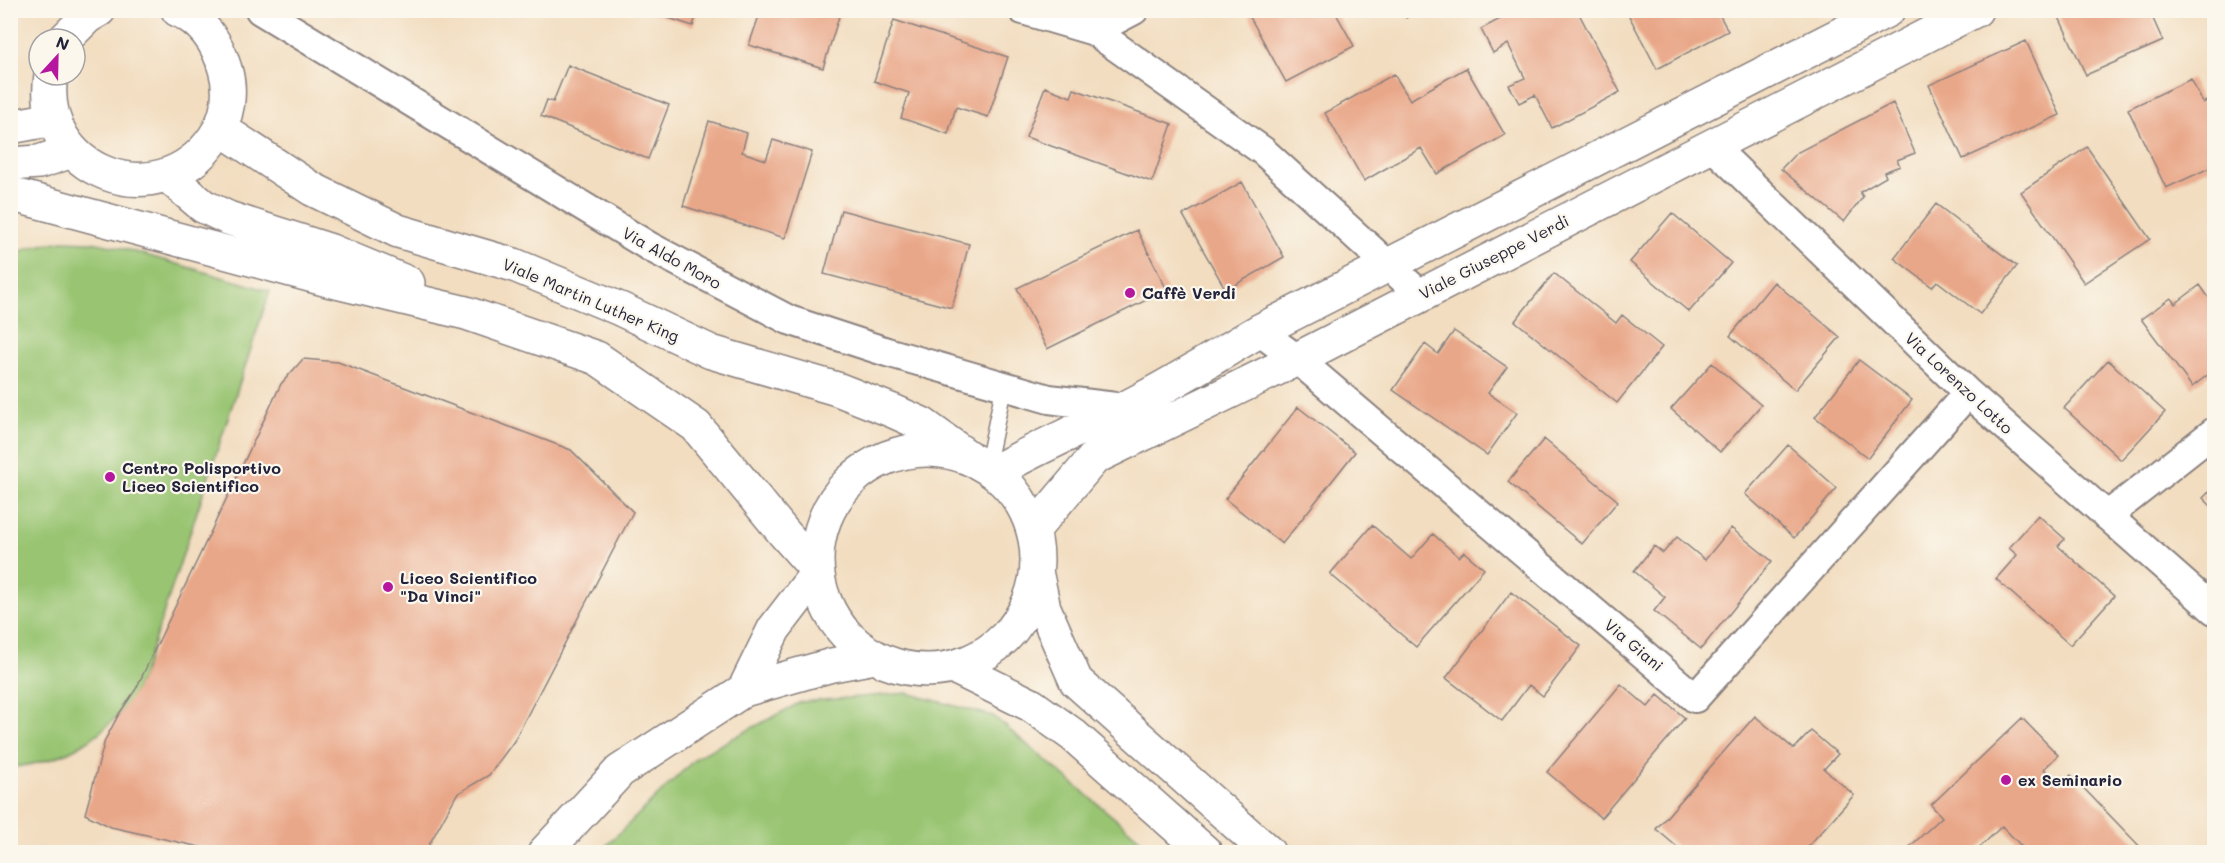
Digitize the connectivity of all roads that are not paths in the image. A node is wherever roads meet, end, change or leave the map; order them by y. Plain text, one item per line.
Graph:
1 (99, 10) edge
2 (260, 10) edge
3 (1023, 10) edge
4 (1134, 10) edge
5 (1888, 10) edge
6 (1976, 10) edge
7 (182, 12) edge
8 (77, 27) edge
9 (1094, 31) junction
10 (50, 87) edge
11 (53, 119) junction
12 (10, 127) edge
13 (220, 129) junction
14 (1712, 146) junction
15 (72, 151) junction
16 (10, 164) edge
17 (168, 176) junction
18 (10, 194) edge
19 (1387, 265) junction
20 (1421, 295) junction
21 (466, 313) junction
22 (1259, 331) junction
23 (1297, 359) junction
24 (1004, 386) junction
25 (1968, 393) junction
26 (1124, 408) junction
27 (2214, 432) edge
28 (983, 465) junction
29 (2107, 516) junction
30 (1034, 529) junction
31 (817, 571) junction
32 (1037, 576) junction
33 (2214, 610) edge
34 (875, 657) junction
35 (954, 667) junction
36 (744, 690) junction
37 (545, 852) edge
38 (1205, 852) edge
39 (1268, 852) edge

1 - 8 street
2 - 24 street, Via Aldo Moro
3 - 9 street
4 - 9 street
5 - 19 street
6 - 14 street, Viale Giuseppe Verdi
7 - 13 street
9 - 19 street
10 - 11 street
11 - 12 street
11 - 15 street
13 - 17 street
13 - 28 street, Viale Martin Luther King
14 - 20 street, Viale Giuseppe Verdi
14 - 25 street, Via Lorenzo Lotto
15 - 16 street
15 - 17 street
17 - 21 street
18 - 21 street
19 - 20 street
19 - 22 street
20 - 23 street, Viale Giuseppe Verdi
21 - 31 street
22 - 23 street, Via Giani
22 - 26 street
23 - 25 street, Via Giani
23 - 30 street, Viale Giuseppe Verdi
24 - 26 street, Via Aldo Moro
24 - 28 lane
25 - 29 street, Via Lorenzo Lotto
26 - 28 street
27 - 29 street
28 - 30 street
28 - 31 street
29 - 33 street, Via Lorenzo Lotto
30 - 32 street
31 - 34 street
31 - 36 street
32 - 35 street
32 - 39 street
34 - 35 street
34 - 36 street
35 - 38 street
36 - 37 street

